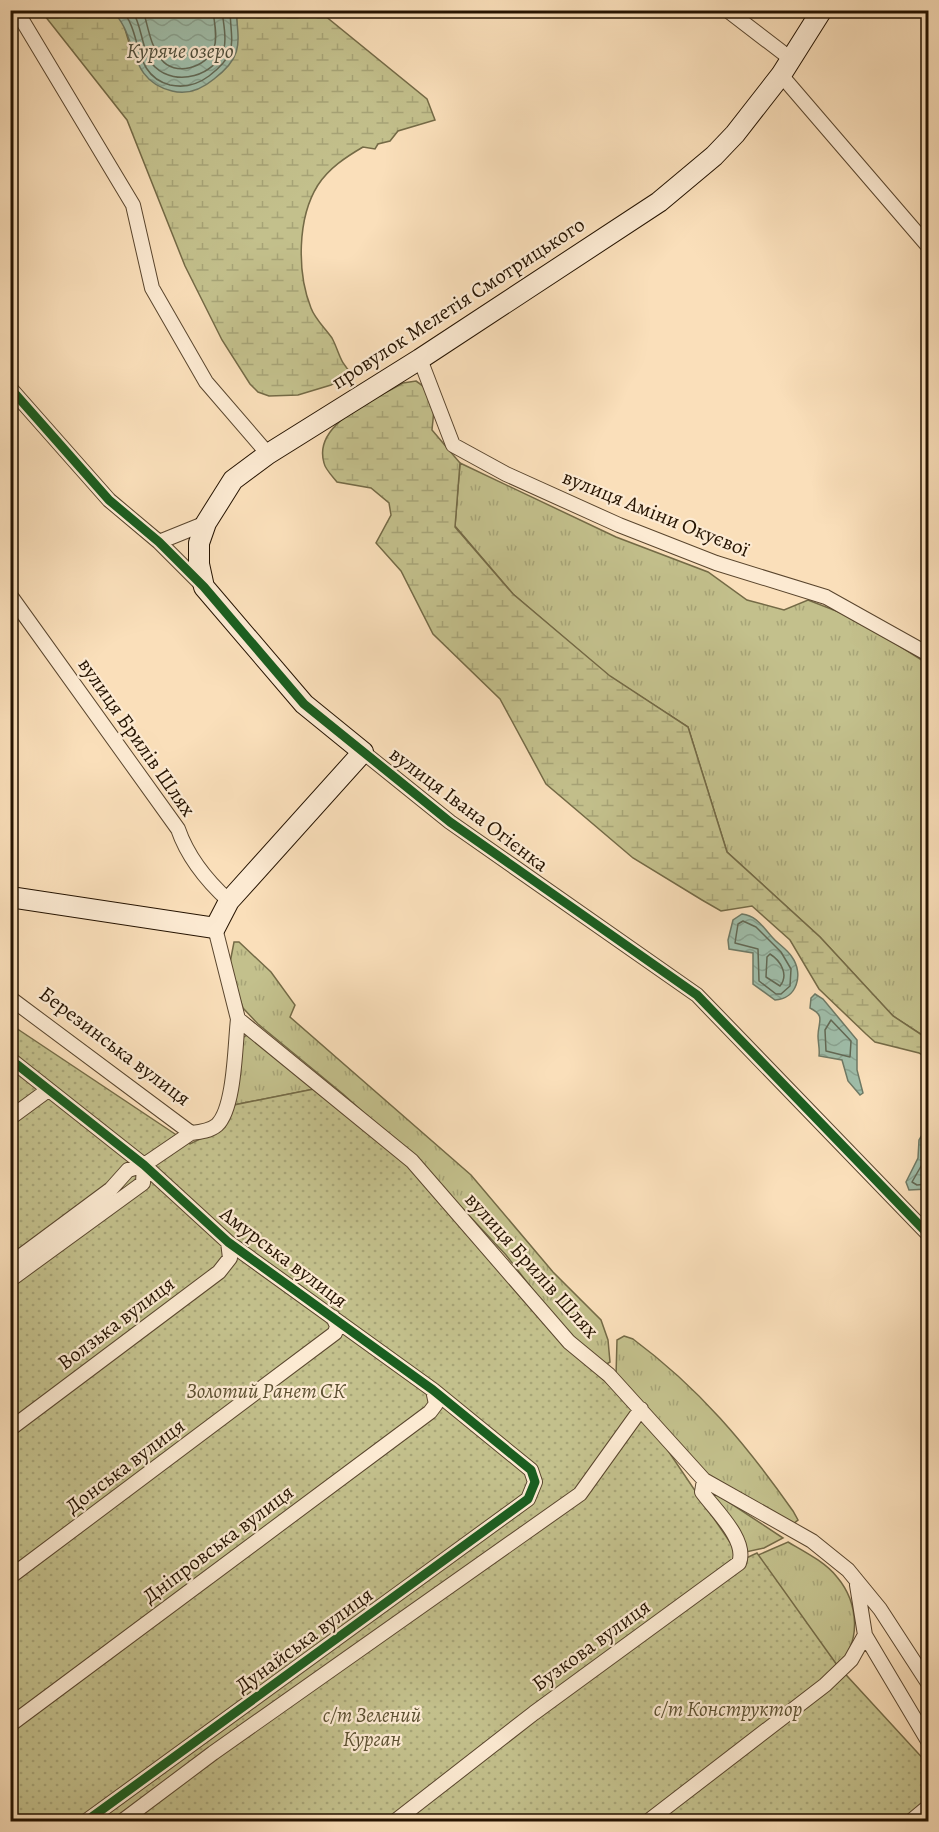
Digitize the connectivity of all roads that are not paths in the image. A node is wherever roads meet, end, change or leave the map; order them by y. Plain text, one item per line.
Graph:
1 (16, 10) edge
2 (727, 10) edge
3 (822, 10) edge
4 (786, 67) junction
5 (928, 246) edge
6 (420, 359) junction
7 (10, 388) edge
8 (268, 454) junction
9 (206, 523) junction
10 (159, 542) junction
11 (204, 587) junction
12 (10, 595) edge
13 (928, 654) edge
14 (363, 752) junction
15 (10, 897) edge
16 (229, 901) junction
17 (215, 928) junction
18 (10, 998) edge
19 (238, 1019) junction
20 (10, 1059) edge
21 (48, 1090) junction
22 (10, 1118) edge
23 (191, 1133) junction
24 (144, 1165) junction
25 (928, 1234) edge
26 (228, 1242) junction
27 (10, 1264) edge
28 (10, 1280) edge
29 (333, 1317) junction
30 (433, 1390) junction
31 (641, 1409) junction
32 (10, 1429) edge
33 (704, 1480) junction
34 (535, 1482) joint
35 (10, 1577) edge
36 (857, 1583) junction
37 (865, 1635) junction
38 (928, 1683) edge
39 (10, 1725) edge
40 (928, 1741) edge
41 (928, 1807) edge
42 (85, 1821) edge
43 (121, 1821) edge
44 (394, 1821) edge
45 (647, 1821) edge
46 (910, 1821) edge

1 - 8 street
2 - 4 street
3 - 4 street, провулок Мелетія Смотрицького
4 - 5 street
4 - 6 street, провулок Мелетія Смотрицького
6 - 8 street, провулок Мелетія Смотрицького
6 - 13 street, вулиця Аміни Окуєвої
7 - 10 street, вулиця Івана Огієнка
8 - 9 street, провулок Мелетія Смотрицького
9 - 10 street
9 - 11 street, провулок Мелетія Смотрицького
10 - 11 street, вулиця Івана Огієнка
11 - 14 street, вулиця Івана Огієнка
12 - 16 street, вулиця Брилів Шлях
14 - 16 street
14 - 25 street, вулиця Івана Огієнка
15 - 17 street
16 - 17 street
17 - 19 street
18 - 23 street, Березинська вулиця
19 - 23 street, Березинська вулиця
19 - 31 street, вулиця Брилів Шлях
20 - 21 street, Амурська вулиця
21 - 22 street
21 - 24 street, Амурська вулиця
23 - 24 street, Березинська вулиця
24 - 26 street, Амурська вулиця
24 - 27 street, Березинська вулиця
24 - 28 street
26 - 29 street, Амурська вулиця
26 - 32 street, Волзька вулиця
29 - 30 street, Амурська вулиця
29 - 35 street, Донська вулиця
30 - 34 street, Амурська вулиця
30 - 39 street, Дніпровська вулиця
31 - 33 street, вулиця Брилів Шлях
31 - 43 street, Дунайська вулиця
33 - 36 street, вулиця Брилів Шлях
33 - 44 street, Бузкова вулиця
34 - 42 street, Дунайська вулиця
36 - 37 street
36 - 38 street, вулиця Брилів Шлях
37 - 40 street
37 - 45 street
41 - 46 street

